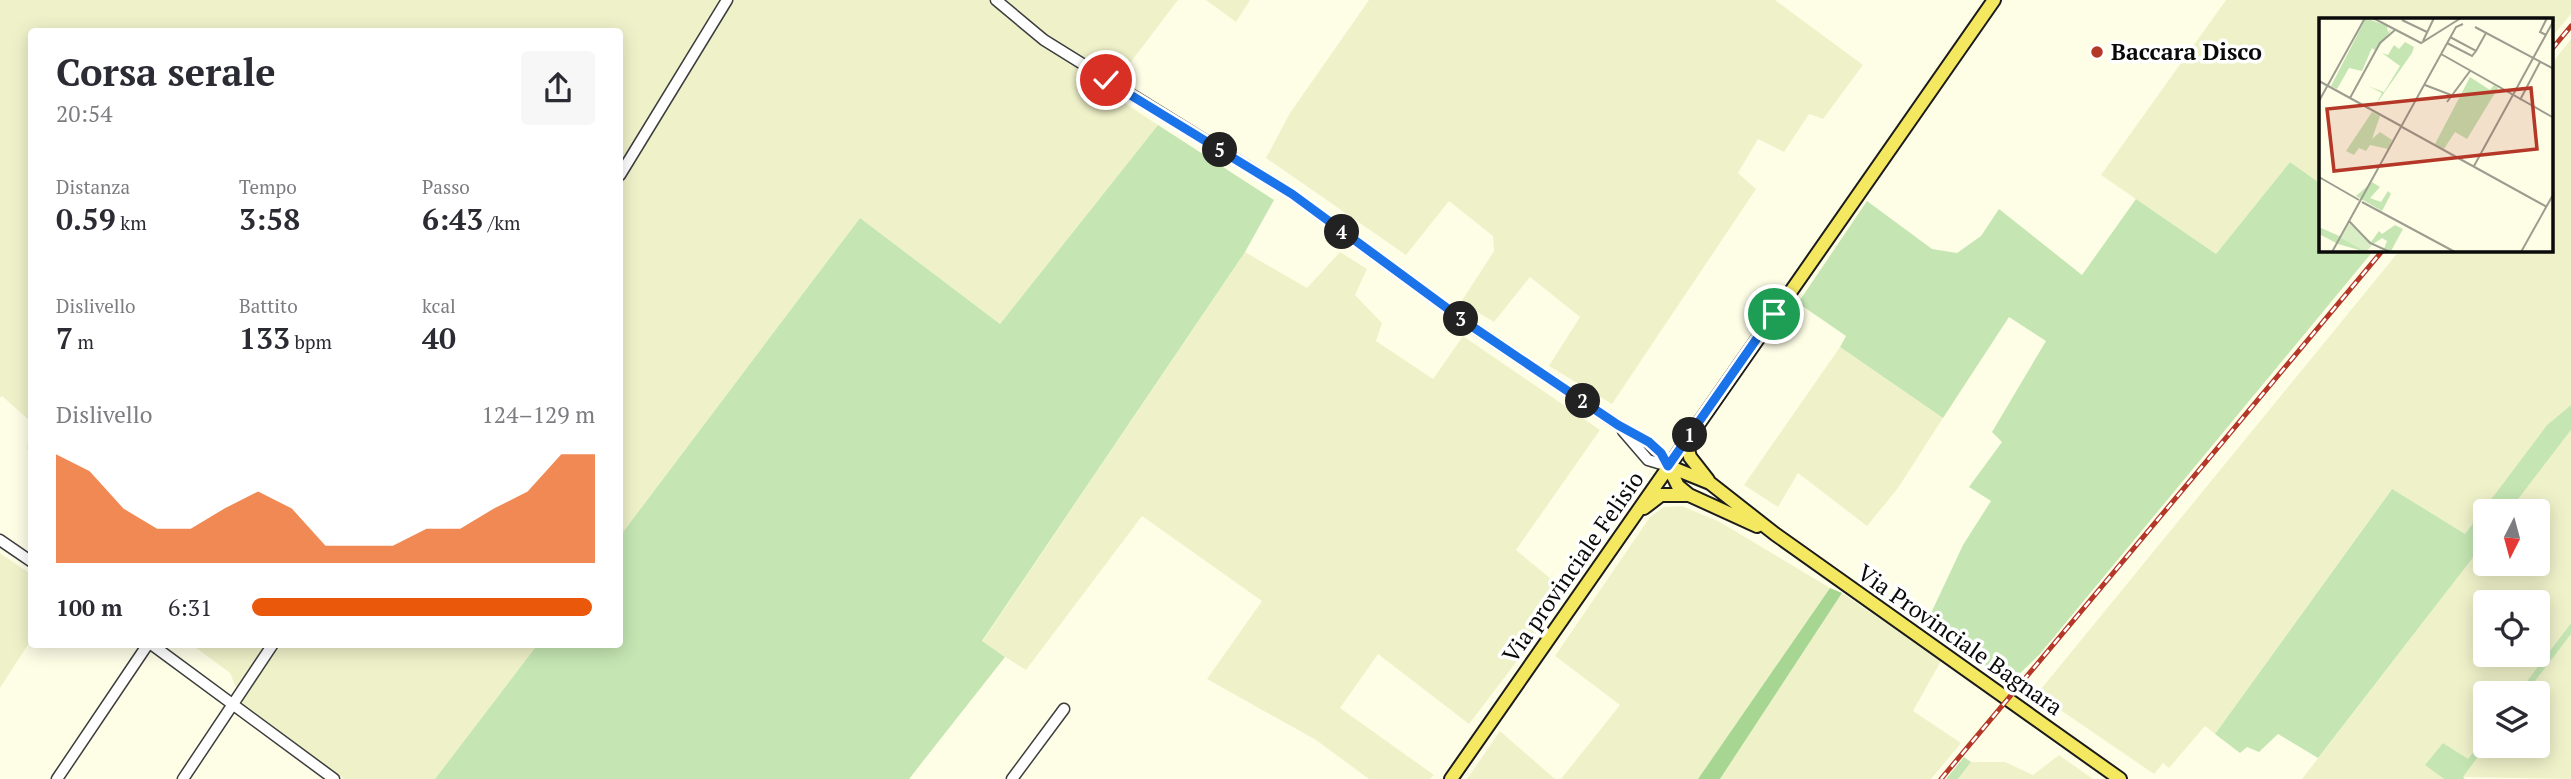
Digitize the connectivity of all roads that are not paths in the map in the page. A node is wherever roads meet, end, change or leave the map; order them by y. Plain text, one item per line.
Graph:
1 (727, 0) edge
2 (996, 0) edge
3 (1994, 0) edge
4 (623, 170) edge
5 (1686, 442) junction
6 (1668, 466) junction
7 (1710, 484) junction
8 (1689, 495) junction
9 (1623, 532) junction
10 (1775, 534) junction
11 (0, 540) edge
12 (28, 559) edge
13 (146, 648) edge
14 (155, 648) edge
15 (270, 648) edge
16 (233, 704) junction
17 (1064, 709) dead end
18 (57, 779) edge
19 (183, 779) edge
20 (334, 779) edge
21 (1013, 779) edge
22 (1451, 779) edge
23 (2120, 779) edge

1 - 4 street
2 - 6 street
3 - 5 main road, Via provinciale Felisio
5 - 6 main road, Via provinciale Felisio
5 - 7 main road, Via Provinciale Bagnara
6 - 7 main road, Via Provinciale Bagnara
6 - 8 main road, Via Provinciale Bagnara
6 - 9 main road, Via provinciale Felisio
7 - 10 main road, Via Provinciale Bagnara
8 - 9 main road
8 - 10 main road, Via Provinciale Bagnara
9 - 22 main road, Via provinciale Felisio
10 - 23 main road, Via Provinciale Bagnara
11 - 12 street
13 - 18 street
14 - 16 street
15 - 16 street
16 - 19 street
16 - 20 street
17 - 21 street

